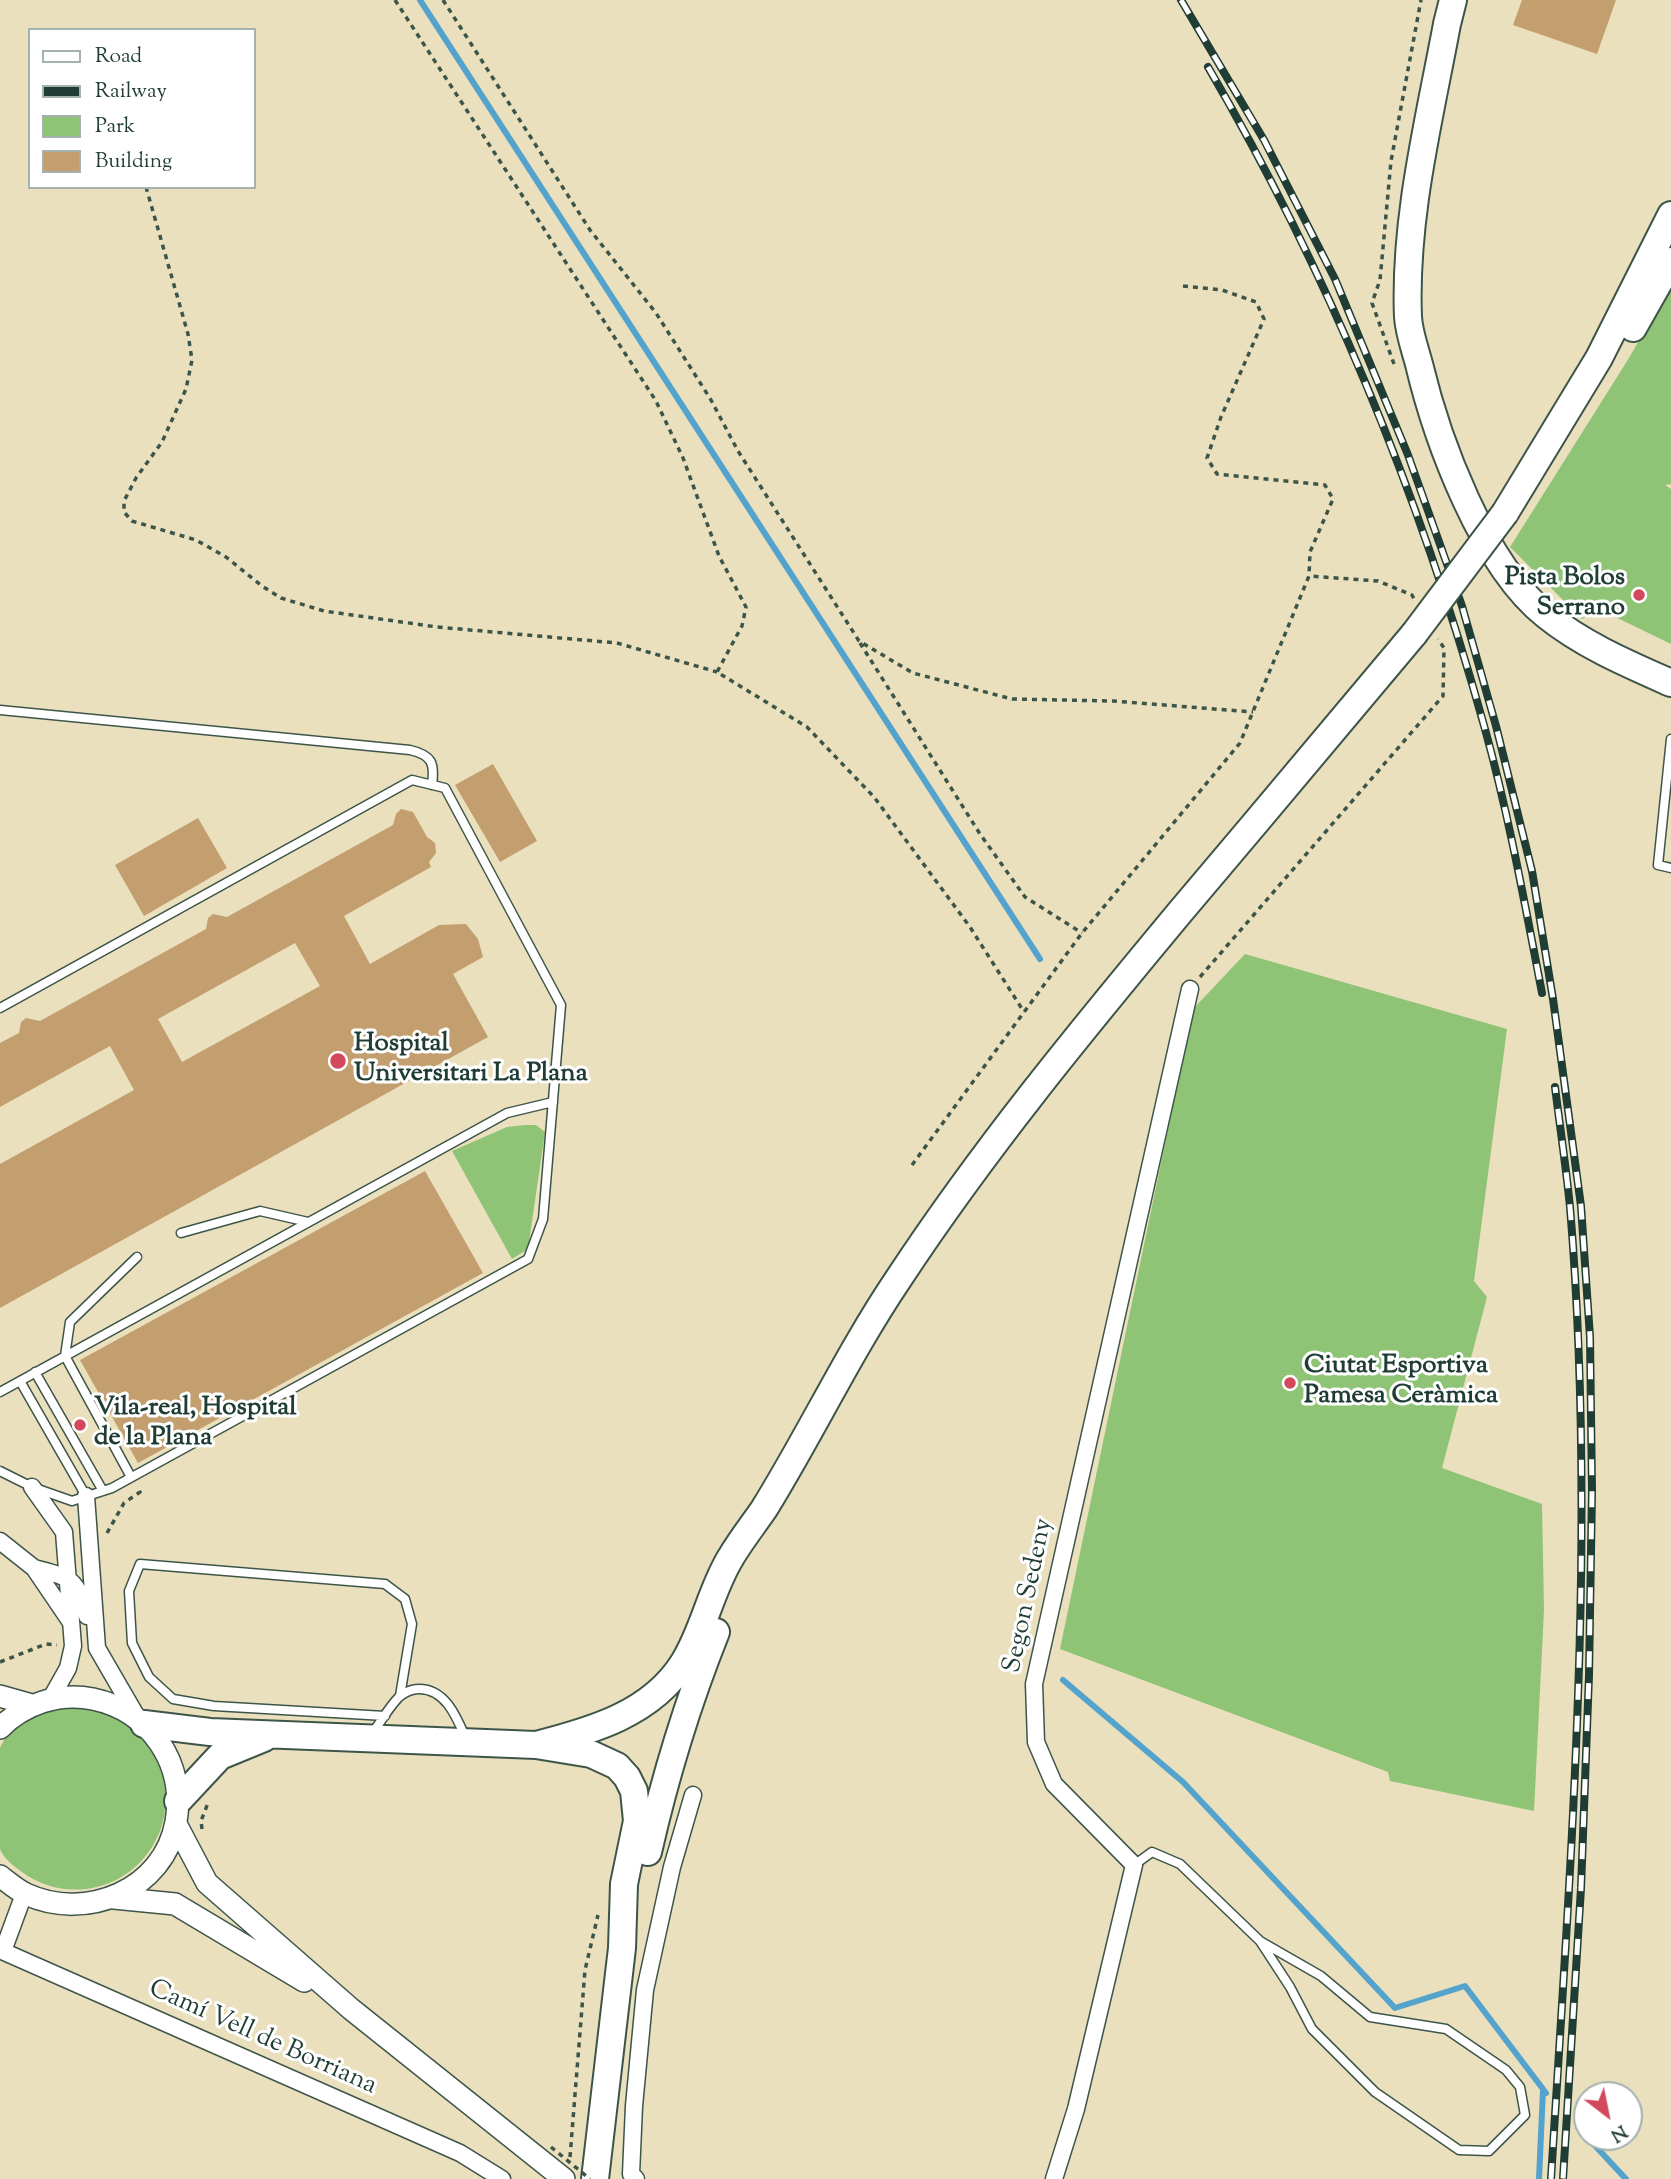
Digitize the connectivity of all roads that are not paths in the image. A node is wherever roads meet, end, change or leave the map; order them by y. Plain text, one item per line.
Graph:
1 (1453, 0) edge
2 (1671, 215) edge
3 (1671, 261) edge
4 (1505, 513) junction
5 (1671, 683) edge
6 (0, 710) edge
7 (1671, 739) edge
8 (432, 785) junction
9 (1671, 868) edge
10 (1190, 989) dead end
11 (0, 1008) edge
12 (553, 1101) junction
13 (308, 1222) junction
14 (181, 1233) dead end
15 (137, 1257) dead end
16 (65, 1356) junction
17 (35, 1372) junction
18 (20, 1381) junction
19 (0, 1392) edge
20 (0, 1471) edge
21 (131, 1477) junction
22 (32, 1487) junction
23 (103, 1491) junction
24 (86, 1496) junction
25 (764, 1509) junction
26 (0, 1541) edge
27 (34, 1568) junction
28 (68, 1577) junction
29 (71, 1623) junction
30 (97, 1648) junction
31 (0, 1696) edge
32 (400, 1696) junction
33 (41, 1702) junction
34 (385, 1716) junction
35 (140, 1721) junction
36 (0, 1728) edge
37 (275, 1733) junction
38 (368, 1738) junction
39 (467, 1742) junction
40 (536, 1745) junction
41 (693, 1795) dead end
42 (177, 1813) junction
43 (1134, 1864) junction
44 (0, 1876) edge
45 (24, 1894) junction
46 (114, 1898) junction
47 (1260, 1941) junction
48 (622, 1948) junction
49 (1, 1950) edge
50 (351, 2009) junction
51 (567, 2172) edge
52 (502, 2179) edge
53 (592, 2179) edge
54 (636, 2179) edge
55 (1054, 2179) edge

1 - 5 highway
2 - 4 highway
3 - 4 highway
4 - 25 highway, bridge
6 - 8 lane
7 - 9 lane
8 - 11 lane
8 - 12 lane
10 - 43 street, Segon Sedeny
12 - 13 lane
12 - 21 lane
13 - 14 lane
13 - 16 lane
15 - 16 lane
16 - 17 lane
16 - 21 lane
17 - 18 lane
17 - 23 lane
18 - 19 lane
18 - 24 lane
20 - 22 lane
21 - 23 lane
22 - 24 lane
22 - 28 street
23 - 24 lane
24 - 30 street
25 - 40 highway
25 - 48 highway
26 - 27 street
27 - 28 street
27 - 29 street
28 - 29 street
28 - 30 street
29 - 33 street
30 - 35 street
31 - 33 main road
32 - 34 lane
32 - 34 lane
32 - 39 lane
33 - 35 main road
33 - 36 main road
34 - 38 lane
35 - 37 highway
35 - 42 main road
37 - 38 highway
37 - 42 highway
38 - 39 highway
39 - 40 highway
40 - 48 highway
41 - 54 street
42 - 46 main road
42 - 50 main road
43 - 47 lane
43 - 55 street
44 - 45 main road
45 - 46 main road
45 - 49 street
46 - 50 main road
47 - 47 lane
48 - 53 highway
49 - 52 street, Camí Vell de Borriana
50 - 51 main road

